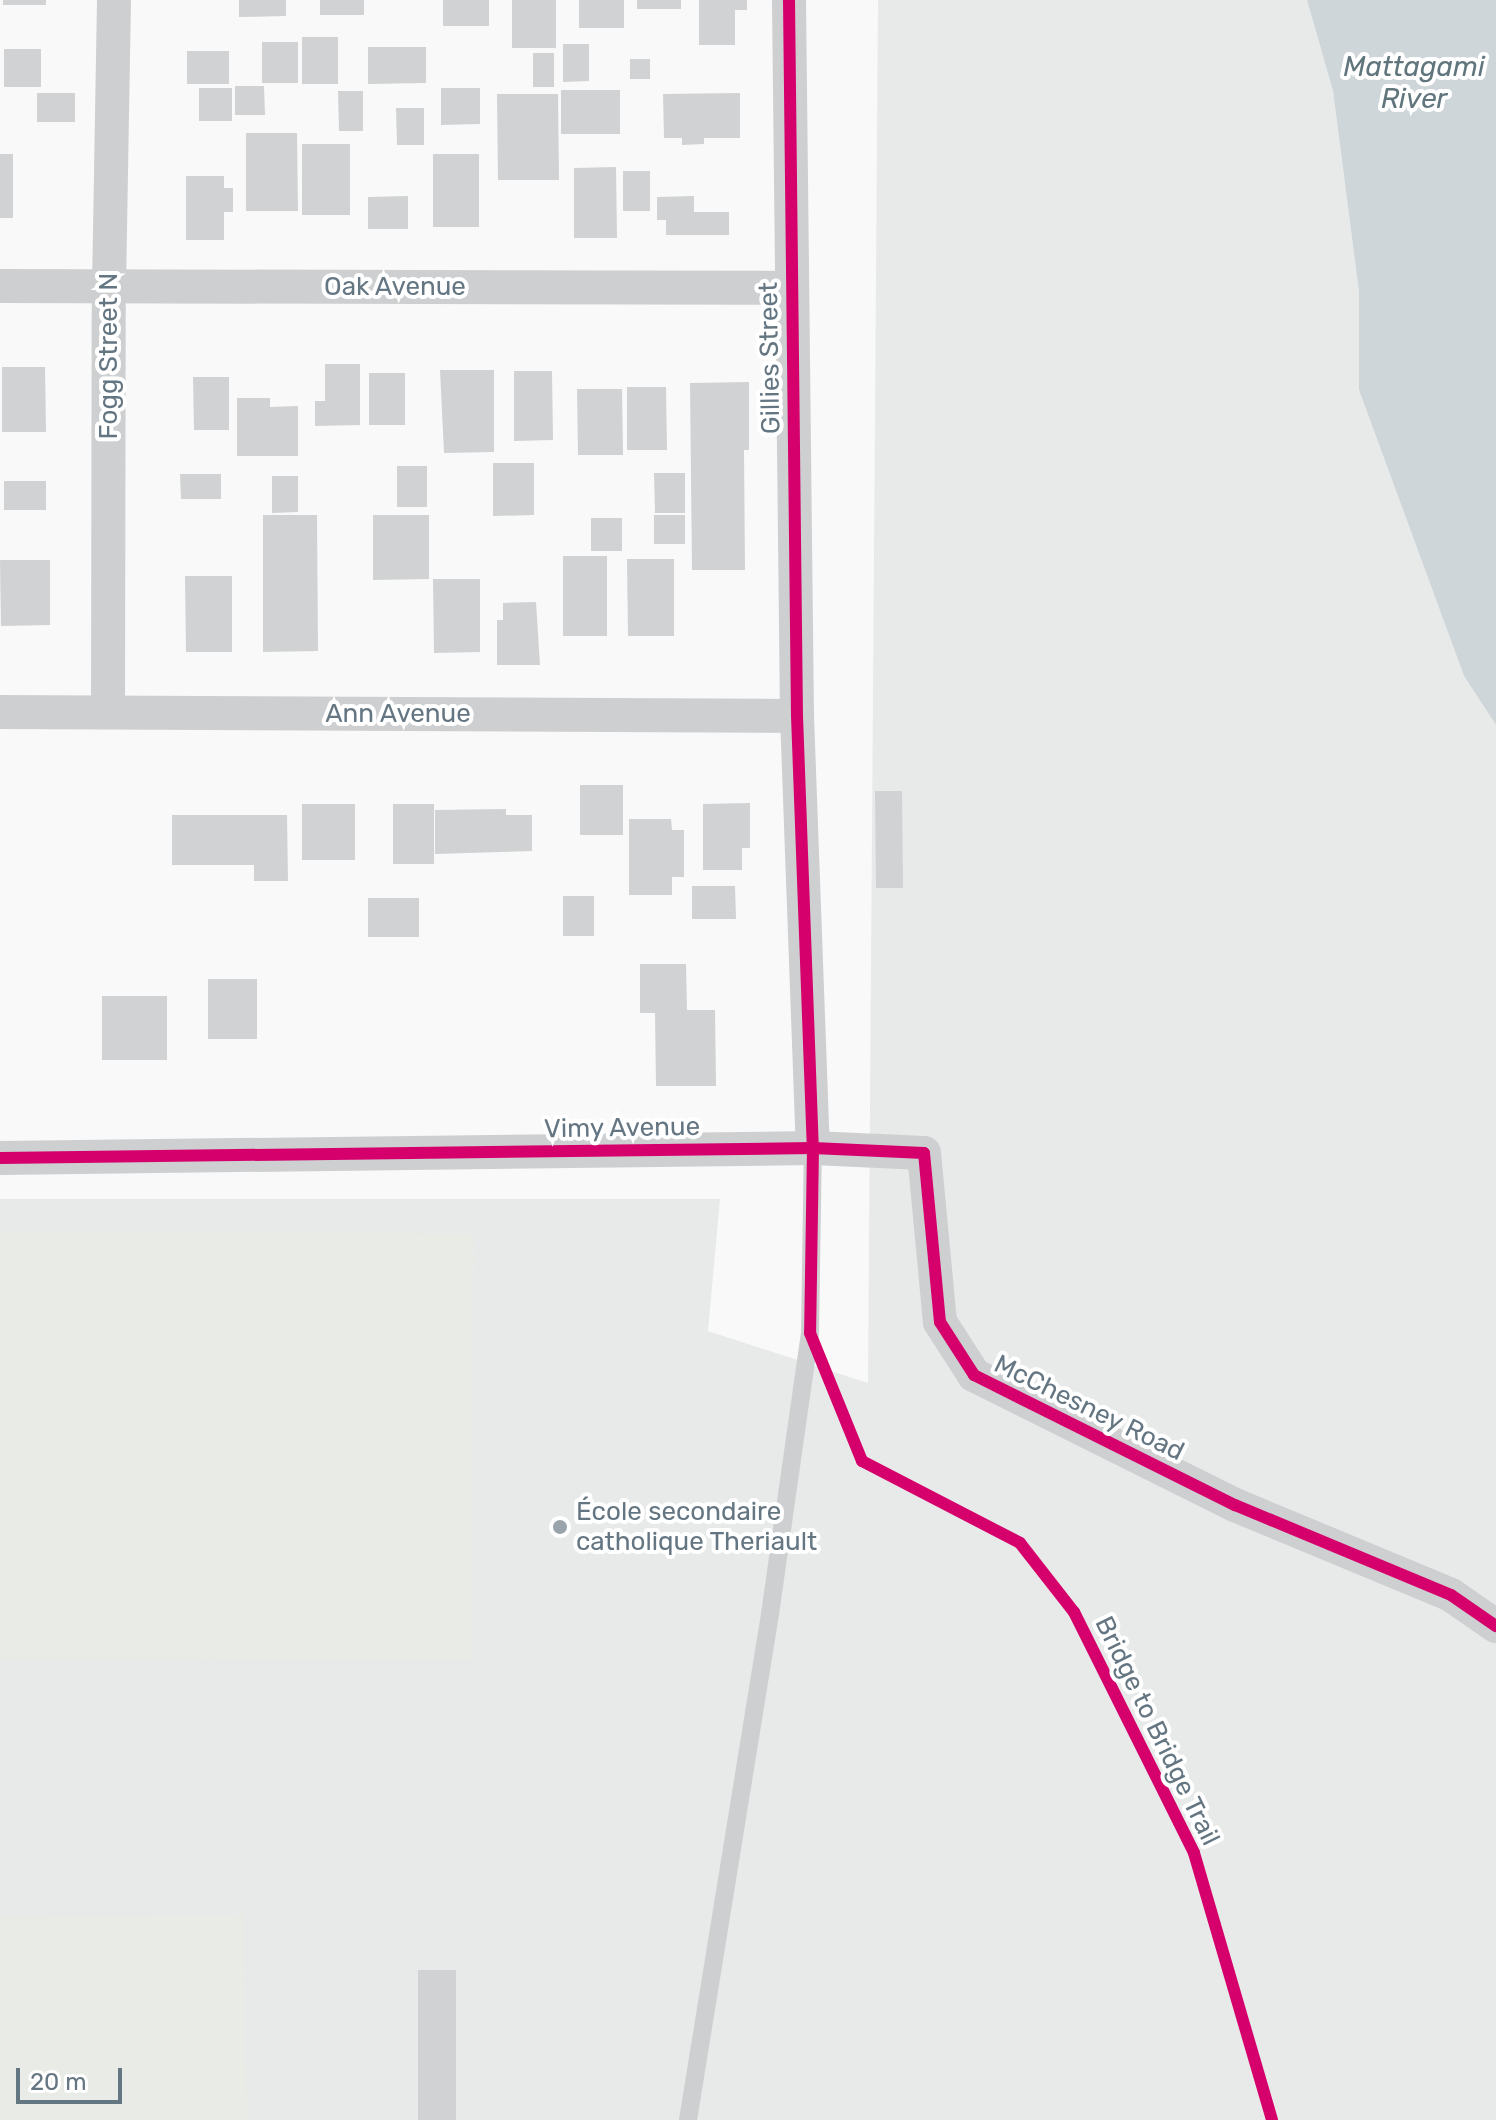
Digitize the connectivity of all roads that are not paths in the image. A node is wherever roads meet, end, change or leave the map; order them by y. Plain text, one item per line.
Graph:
1 (114, 0) edge
2 (789, 0) edge
3 (0, 286) edge
4 (109, 287) junction
5 (791, 288) junction
6 (0, 712) edge
7 (108, 712) junction
8 (797, 716) junction
9 (813, 1148) junction
10 (0, 1158) edge
11 (1496, 1626) edge
12 (688, 2120) edge

1 - 4 street, Fogg Street N
2 - 5 street, Gillies Street
3 - 4 street, Oak Avenue
4 - 5 street, Oak Avenue
4 - 7 street, Fogg Street N
5 - 8 street, Gillies Street
6 - 7 street, Ann Avenue
7 - 8 street, Ann Avenue
8 - 9 street
9 - 10 street, Vimy Avenue
9 - 11 street, McChesney Road
9 - 12 lane

